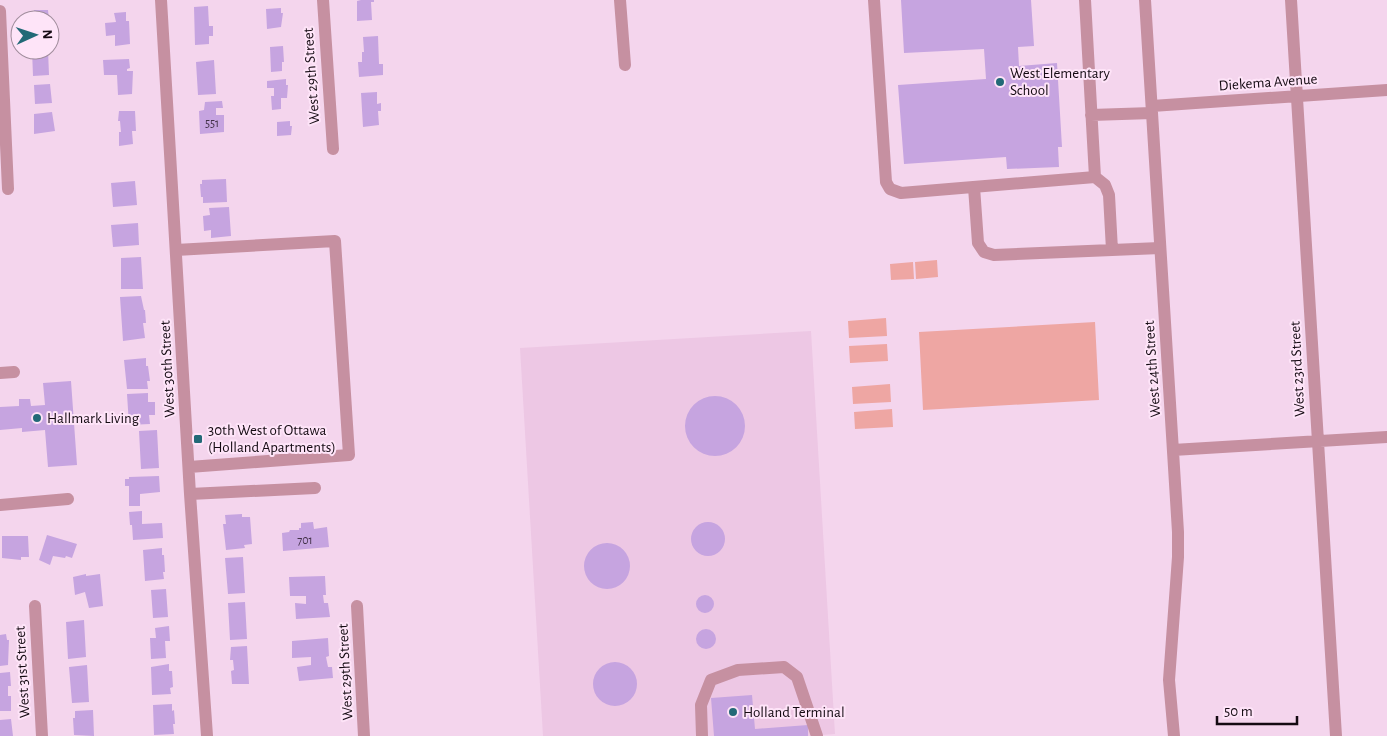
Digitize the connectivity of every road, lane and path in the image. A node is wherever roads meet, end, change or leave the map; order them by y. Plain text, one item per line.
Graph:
1 (161, 0) edge
2 (323, 0) edge
3 (620, 0) edge
4 (874, 0) edge
5 (1085, 0) edge
6 (1145, 0) edge
7 (1291, 0) edge
8 (0, 11) edge
9 (625, 65) dead end
10 (1387, 90) edge
11 (1298, 97) junction
12 (1152, 109) junction
13 (1091, 116) junction
14 (333, 149) dead end
15 (1095, 177) junction
16 (974, 187) junction
17 (8, 189) dead end
18 (1160, 248) junction
19 (176, 250) junction
20 (1112, 250) junction
21 (14, 372) dead end
22 (0, 373) edge
23 (1387, 437) edge
24 (1318, 442) junction
25 (1173, 450) junction
26 (189, 467) junction
27 (315, 488) dead end
28 (190, 494) junction
29 (68, 499) dead end
30 (0, 504) edge
31 (35, 606) dead end
32 (357, 606) dead end
33 (42, 736) edge
34 (207, 736) edge
35 (364, 736) edge
36 (702, 736) edge
37 (817, 736) edge
38 (1174, 736) edge
39 (1336, 736) edge

1 - 19 street, West 30th Street
2 - 14 street, West 29th Street
3 - 9 street
4 - 16 street
5 - 13 street
6 - 12 street, West 24th Street
7 - 11 street, West 23rd Street
8 - 17 street
10 - 11 street, Diekema Avenue
11 - 12 street, Diekema Avenue
11 - 24 street, West 23rd Street
12 - 13 street, Diekema Avenue
12 - 18 street, West 24th Street
13 - 15 street
15 - 16 street
15 - 20 street
16 - 20 street
18 - 20 street
18 - 25 street, West 24th Street
19 - 26 street, West 30th Street
19 - 26 street
21 - 22 street
23 - 24 street
24 - 25 street
24 - 39 street, West 23rd Street
25 - 38 street, West 24th Street
26 - 28 street, West 30th Street
27 - 28 street
28 - 34 street, West 30th Street
29 - 30 street
31 - 33 street, West 31st Street
32 - 35 street, West 29th Street
36 - 37 street

